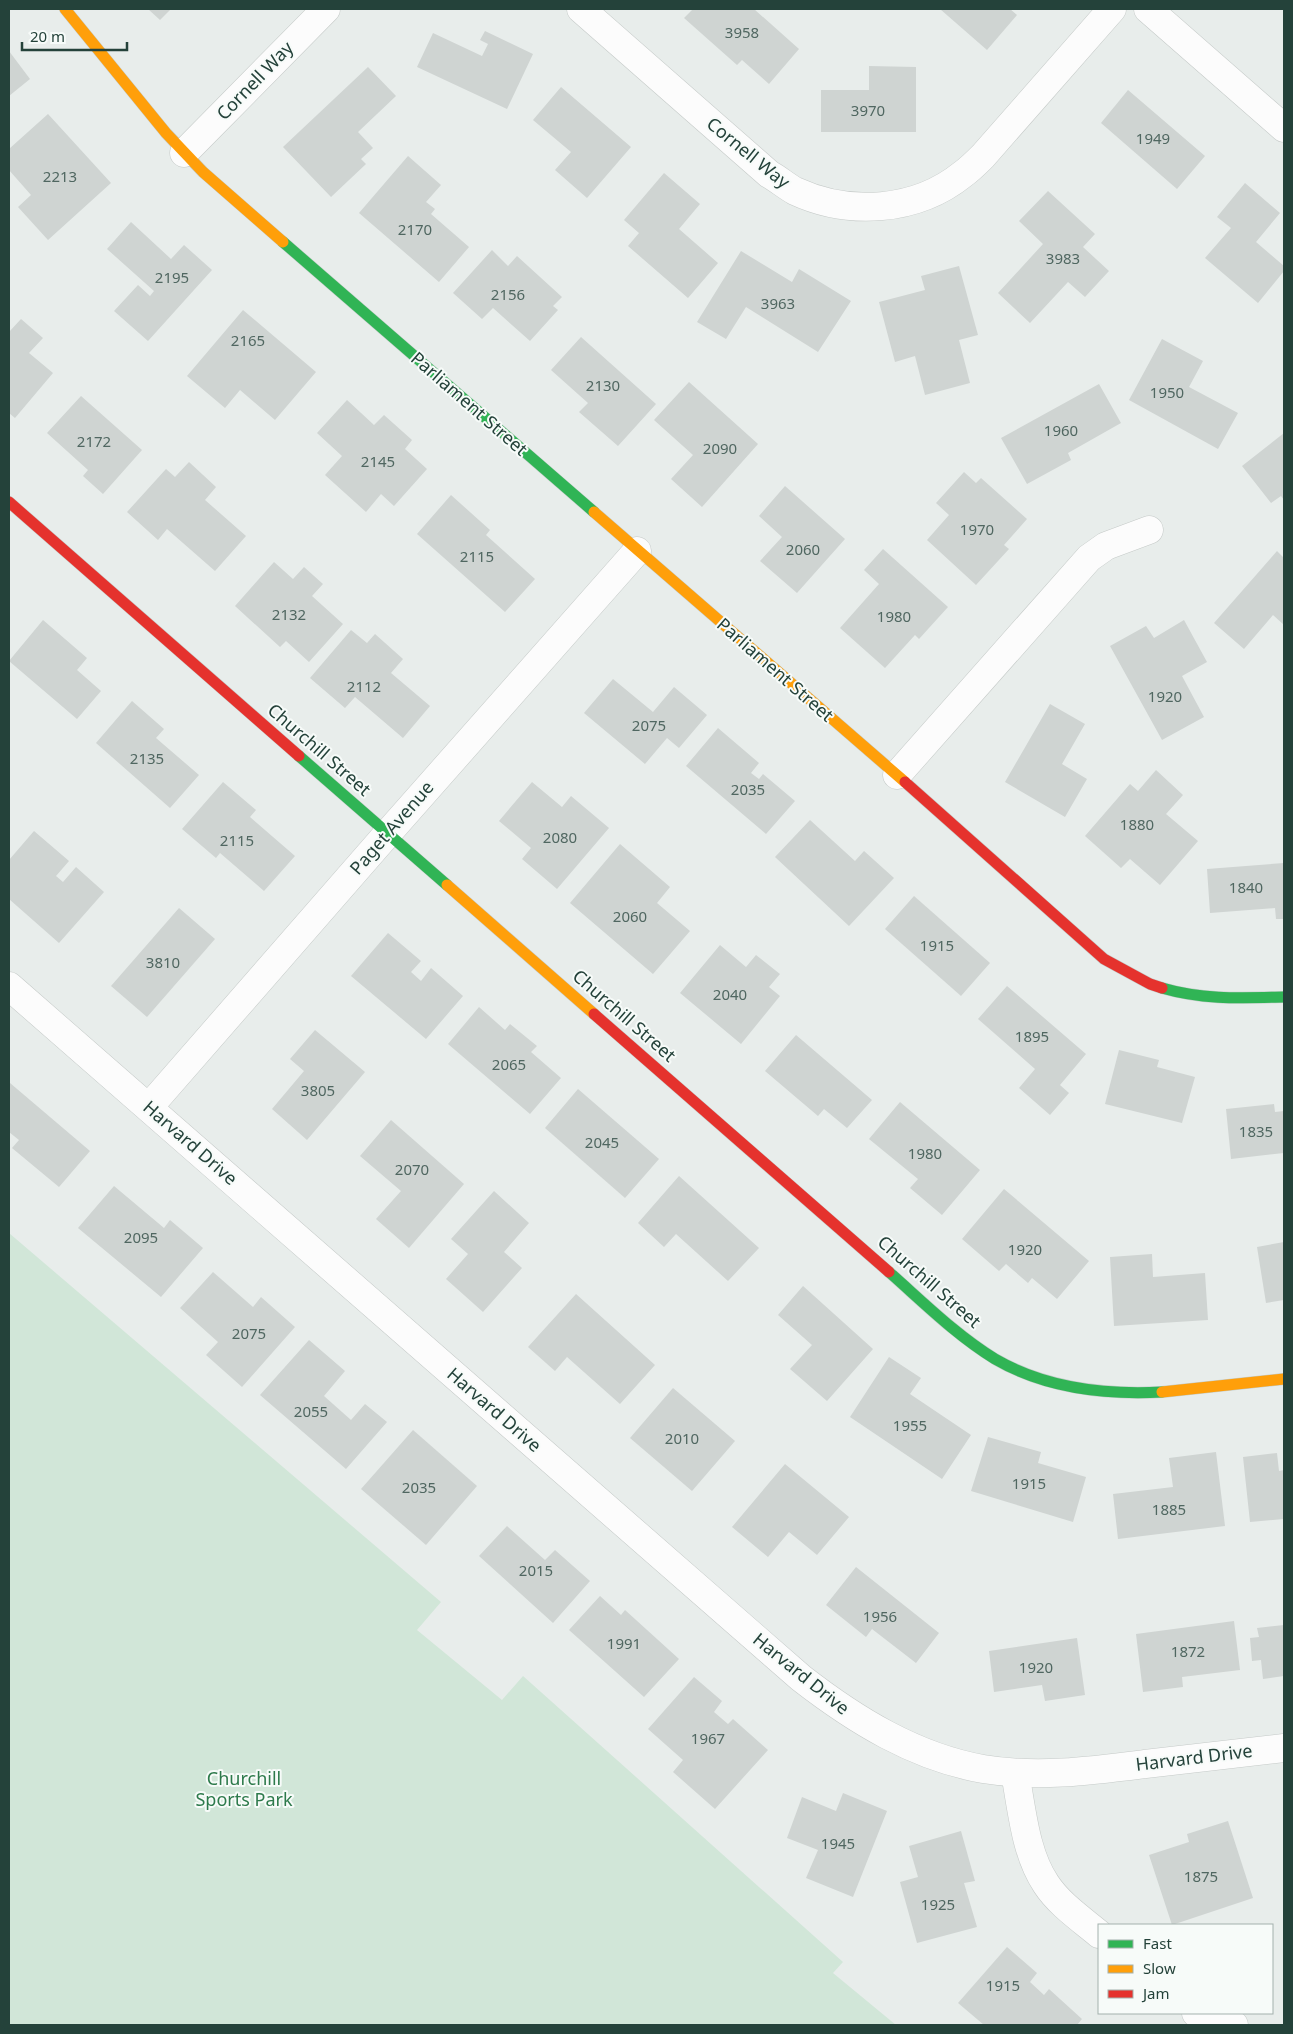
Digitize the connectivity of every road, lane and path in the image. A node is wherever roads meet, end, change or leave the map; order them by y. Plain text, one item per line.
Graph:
1 (65, 9) edge
2 (326, 9) edge
3 (581, 9) edge
4 (1112, 9) edge
5 (1148, 9) edge
6 (1284, 128) edge
7 (184, 153) junction
8 (9, 502) edge
9 (1149, 530) dead end
10 (637, 551) junction
11 (897, 775) junction
12 (388, 833) junction
13 (9, 986) edge
14 (1284, 997) edge
15 (149, 1107) junction
16 (1284, 1379) edge
17 (1284, 1748) edge
18 (1015, 1773) junction
19 (1098, 1933) edge
20 (1198, 2014) edge
21 (1234, 2025) edge

1 - 7 street, Parliament Street
2 - 7 street, Cornell Way
3 - 4 street, Cornell Way
5 - 6 street
7 - 10 street, Parliament Street
8 - 12 street, Churchill Street
9 - 11 street
10 - 11 street, Parliament Street
10 - 12 street, Paget Avenue
11 - 14 street, Parliament Street
12 - 15 street, Paget Avenue
12 - 16 street, Churchill Street
13 - 15 street, Harvard Drive
15 - 18 street, Harvard Drive
17 - 18 street, Harvard Drive
18 - 19 street
20 - 21 street

